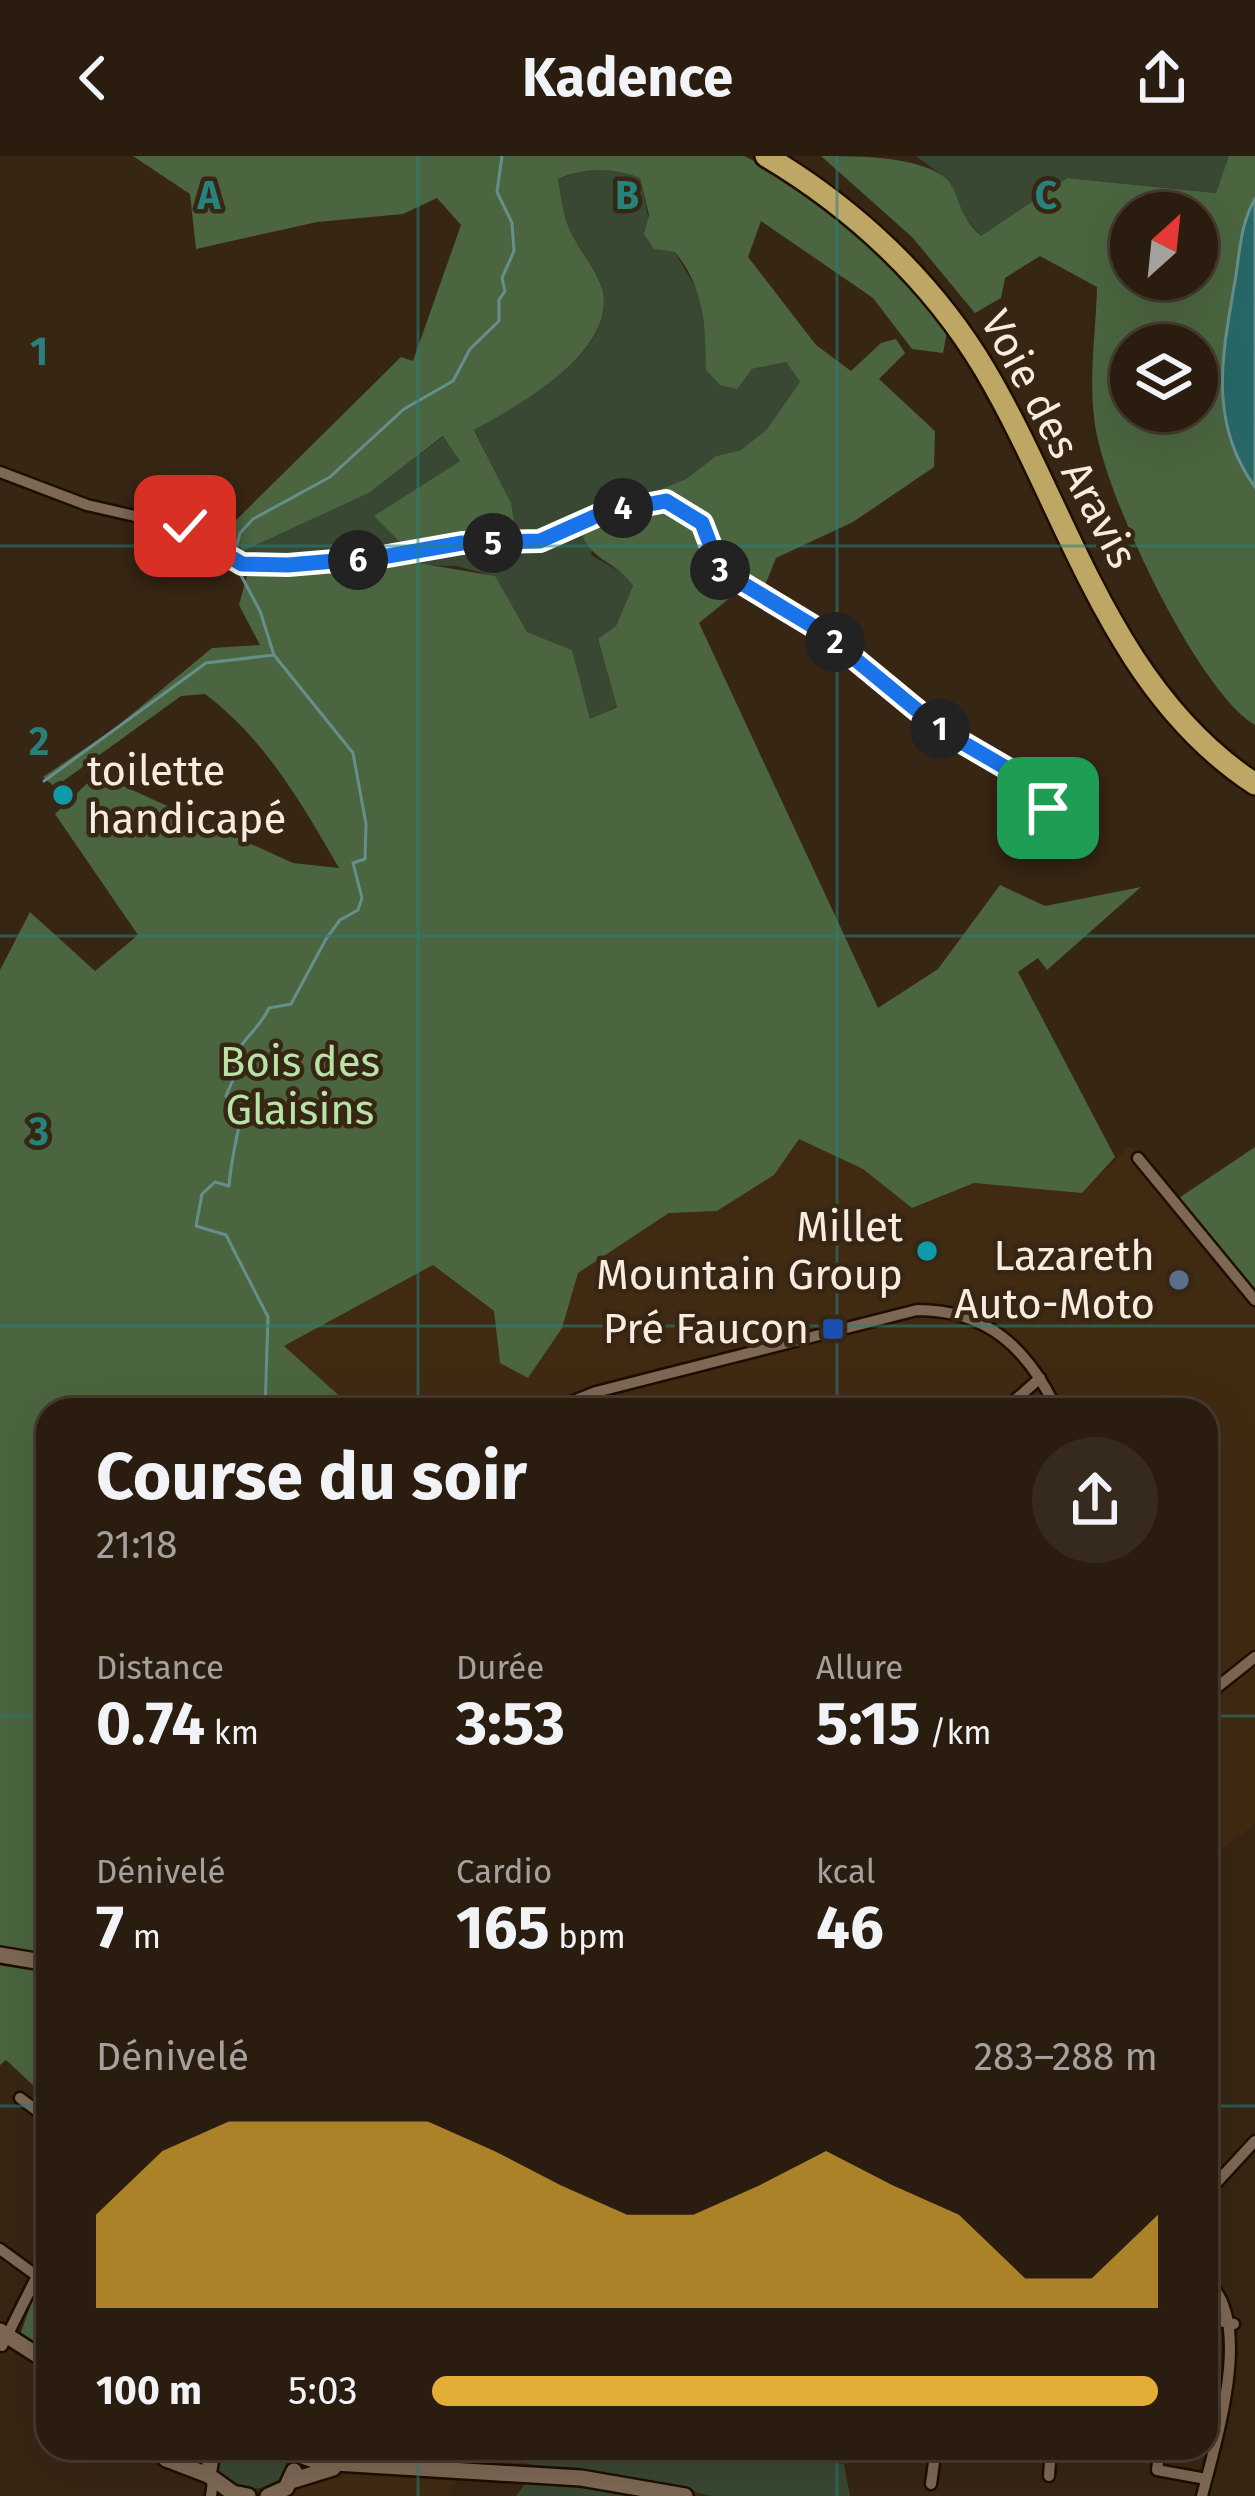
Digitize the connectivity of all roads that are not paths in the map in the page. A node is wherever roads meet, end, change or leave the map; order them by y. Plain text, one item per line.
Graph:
1 (766, 156) edge
2 (791, 156) edge
3 (0, 472) edge
4 (1255, 769) edge
5 (1255, 784) edge
6 (1048, 808) dead end
7 (1138, 1158) dead end
8 (1255, 1300) edge
9 (1040, 1378) junction
10 (581, 1398) edge
11 (1018, 1398) edge
12 (1051, 1398) edge
13 (1255, 1658) edge
14 (1218, 1687) edge
15 (0, 1954) edge
16 (36, 1961) edge
17 (20, 2098) dead end
18 (36, 2110) edge
19 (1255, 2141) edge
20 (1218, 2181) edge
21 (0, 2249) edge
22 (36, 2275) edge
23 (36, 2278) edge
24 (1218, 2293) edge
25 (1218, 2321) edge
26 (1234, 2324) junction
27 (2, 2340) edge
28 (36, 2359) edge
29 (1218, 2429) edge
30 (168, 2460) edge
31 (315, 2460) edge
32 (934, 2460) edge
33 (1050, 2460) edge
34 (1158, 2460) edge
35 (1211, 2460) edge
36 (365, 2462) junction
37 (1049, 2476) dead end
38 (1206, 2479) junction
39 (211, 2484) edge
40 (931, 2484) dead end
41 (286, 2488) edge
42 (237, 2495) edge
43 (268, 2496) edge
44 (685, 2496) edge
45 (1202, 2496) edge

1 - 5 highway, Voie des Aravis
2 - 4 highway, Voie des Aravis
3 - 6 street
7 - 8 street
9 - 10 street
9 - 11 street
9 - 12 street
13 - 14 street
15 - 16 main road
17 - 18 street
19 - 20 street
21 - 22 street
23 - 27 street
24 - 26 street
25 - 26 street
26 - 29 street
27 - 28 main road
30 - 39 main road
31 - 36 main road
32 - 40 street
33 - 37 street
34 - 38 street
35 - 38 street
36 - 41 main road
36 - 44 main road
38 - 45 street
39 - 42 main road
41 - 43 main road

